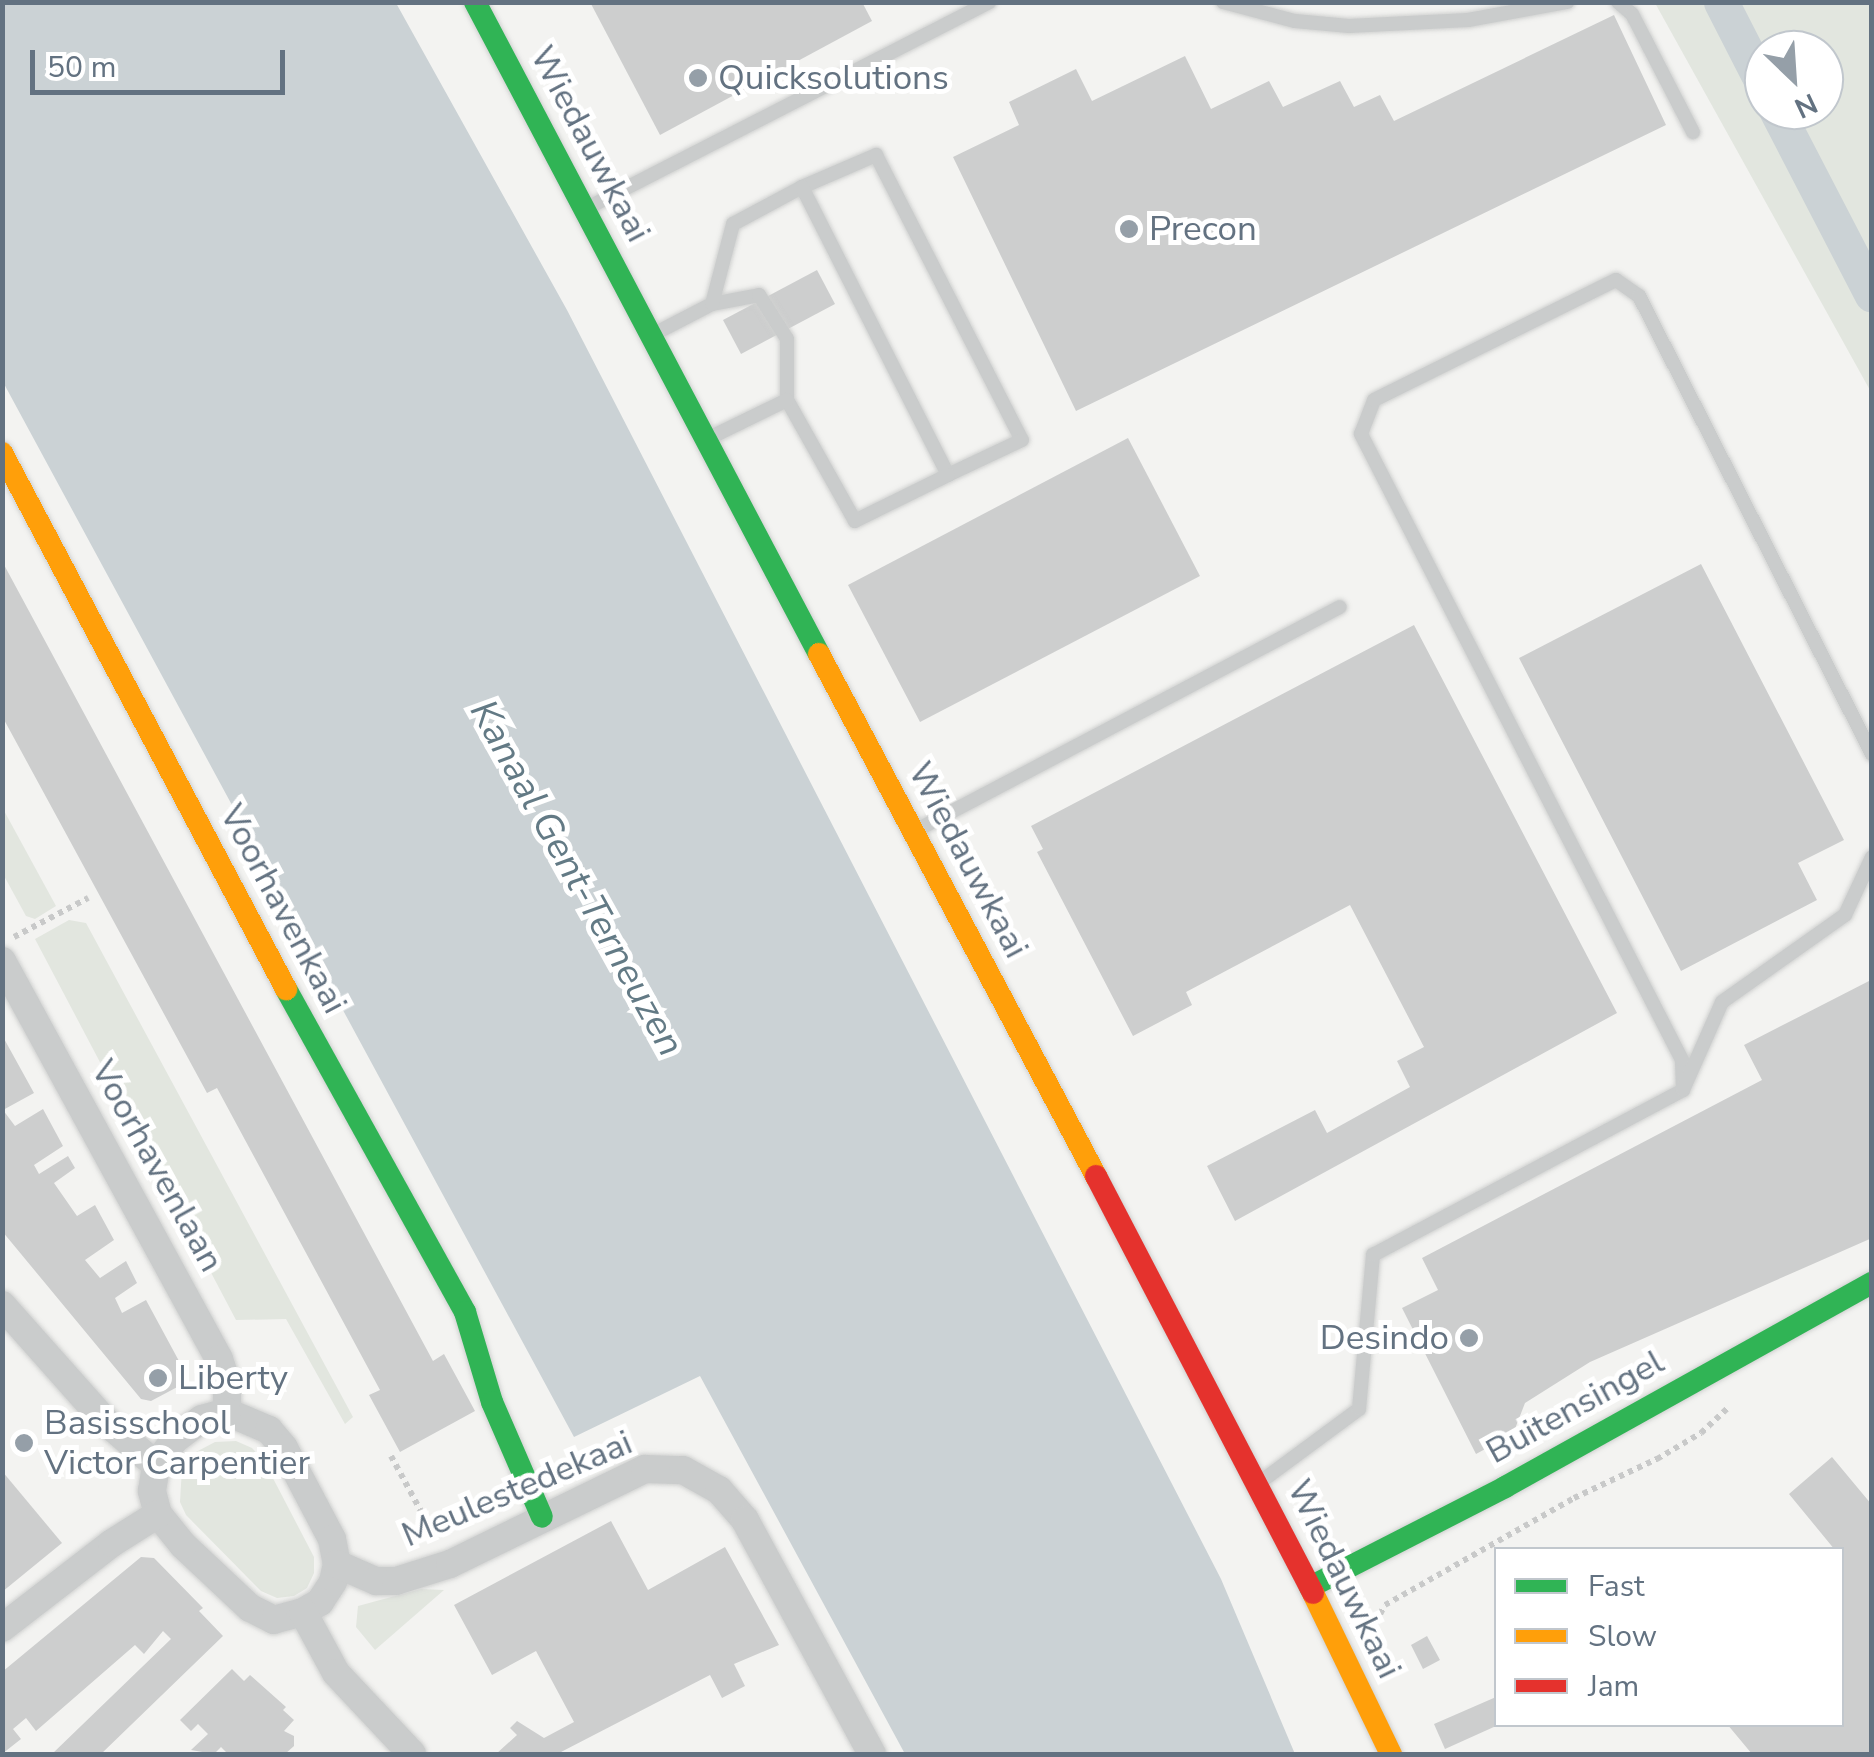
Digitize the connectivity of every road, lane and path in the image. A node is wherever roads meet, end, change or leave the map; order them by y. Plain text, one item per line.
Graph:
1 (475, 2) edge
2 (989, 2) edge
3 (1223, 2) edge
4 (1567, 2) edge
5 (1618, 2) edge
6 (1693, 132) dead end
7 (802, 187) junction
8 (584, 209) junction
9 (712, 304) junction
10 (651, 335) junction
11 (787, 400) junction
12 (706, 440) junction
13 (2, 453) edge
14 (948, 475) junction
15 (1339, 608) dead end
16 (1872, 754) edge
17 (913, 832) junction
18 (1872, 857) edge
19 (88, 898) dead end
20 (2, 943) edge
21 (2, 960) edge
22 (1683, 1090) junction
23 (1872, 1283) edge
24 (2, 1305) edge
25 (227, 1412) junction
26 (391, 1456) dead end
27 (1656, 1460) dead end
28 (156, 1465) junction
29 (1258, 1484) junction
30 (538, 1506) junction
31 (158, 1514) junction
32 (439, 1544) dead end
33 (336, 1564) junction
34 (1310, 1587) junction
35 (303, 1612) junction
36 (2, 1628) edge
37 (1351, 1671) junction
38 (412, 1754) edge
39 (872, 1754) edge
40 (1391, 1754) edge

1 - 8 main road, Wiedauwkaai
2 - 8 lane
3 - 4 lane
5 - 6 lane
7 - 9 lane
7 - 14 lane
7 - 14 lane
8 - 10 main road, Wiedauwkaai
9 - 10 lane
9 - 11 lane
10 - 12 main road, Wiedauwkaai
11 - 12 lane
11 - 14 lane
12 - 17 main road, Wiedauwkaai
13 - 30 main road, Voorhavenkaai
15 - 17 lane
16 - 22 lane
17 - 29 main road, Wiedauwkaai
18 - 22 lane
19 - 20 path
21 - 25 street, Voorhavenlaan
22 - 29 lane
23 - 34 main road, Buitensingel
24 - 28 street
25 - 28 street
25 - 33 street
26 - 32 path
27 - 37 path
28 - 31 street
29 - 34 main road, Wiedauwkaai
30 - 33 street, Meulestedekaai
30 - 39 street, Meulestedekaai
31 - 35 street
31 - 36 street
33 - 35 street
34 - 37 main road, Wiedauwkaai
35 - 38 street
37 - 40 main road, Wiedauwkaai

